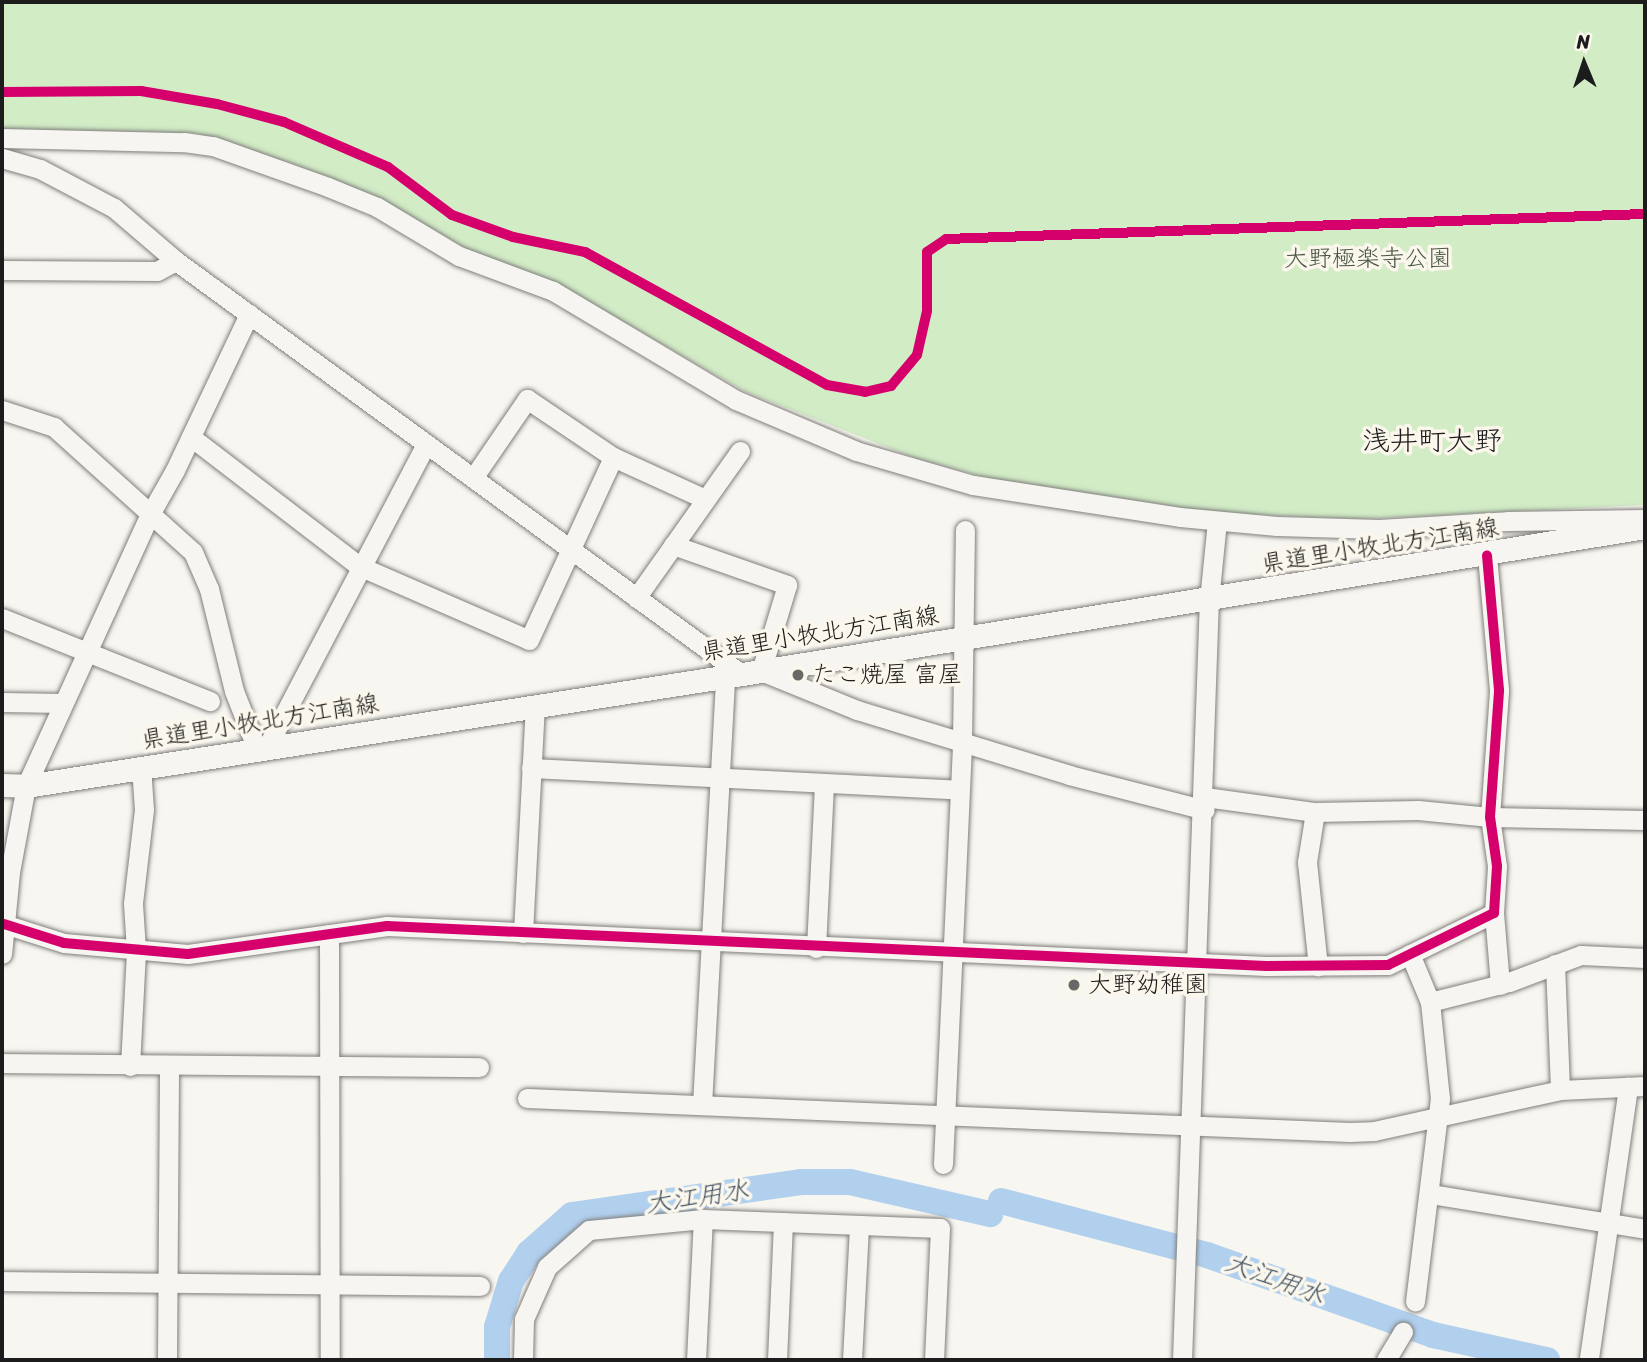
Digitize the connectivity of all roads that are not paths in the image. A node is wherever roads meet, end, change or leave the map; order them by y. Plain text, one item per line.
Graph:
1 (2, 138) edge
2 (2, 158) edge
3 (176, 261) junction
4 (2, 270) edge
5 (249, 314) junction
6 (2, 410) edge
7 (191, 437) junction
8 (426, 444) junction
9 (740, 451) dead end
10 (613, 457) junction
11 (473, 478) junction
12 (705, 499) junction
13 (1645, 519) edge
14 (1217, 521) junction
15 (145, 524) junction
16 (1645, 527) edge
17 (965, 530) dead end
18 (673, 545) junction
19 (570, 550) junction
20 (1487, 556) junction
21 (359, 566) junction
22 (636, 598) junction
23 (1209, 600) junction
24 (2, 618) edge
25 (962, 638) junction
26 (86, 651) junction
27 (742, 673) junction
28 (210, 701) dead end
29 (2, 702) edge
30 (63, 703) junction
31 (535, 705) junction
32 (962, 742) junction
33 (262, 748) junction
34 (141, 766) junction
35 (531, 768) junction
36 (719, 777) junction
37 (824, 783) junction
38 (2, 785) edge
39 (26, 786) junction
40 (958, 790) junction
41 (1205, 804) junction
42 (1315, 812) junction
43 (1490, 817) junction
44 (1645, 820) edge
45 (1494, 913) junction
46 (4, 924) junction
47 (523, 933) junction
48 (329, 934) junction
49 (711, 943) junction
50 (816, 948) junction
51 (136, 950) junction
52 (951, 951) junction
53 (2, 954) edge
54 (1410, 954) junction
55 (1645, 958) edge
56 (1197, 960) junction
57 (1555, 964) junction
58 (1318, 967) junction
59 (1500, 985) junction
60 (1430, 1002) junction
61 (2, 1063) edge
62 (130, 1066) junction
63 (169, 1067) junction
64 (479, 1067) dead end
65 (333, 1068) junction
66 (1637, 1086) edge
67 (1560, 1090) junction
68 (527, 1098) dead end
69 (702, 1105) junction
70 (947, 1116) junction
71 (1438, 1118) junction
72 (1191, 1123) junction
73 (943, 1164) dead end
74 (1430, 1194) junction
75 (703, 1219) junction
76 (783, 1222) junction
77 (1609, 1224) junction
78 (859, 1225) junction
79 (1645, 1230) edge
80 (2, 1281) edge
81 (167, 1283) junction
82 (331, 1284) junction
83 (480, 1286) dead end
84 (1415, 1301) dead end
85 (1403, 1332) dead end
86 (1589, 1358) dead end
87 (167, 1360) edge
88 (330, 1360) edge
89 (523, 1360) edge
90 (696, 1360) edge
91 (777, 1360) edge
92 (852, 1360) edge
93 (934, 1360) edge
94 (1182, 1360) edge
95 (1385, 1360) edge

1 - 14 street
2 - 3 street
3 - 4 street
3 - 5 street
5 - 7 street
5 - 8 street
6 - 15 street
7 - 15 street
7 - 21 street
8 - 11 street
8 - 21 street
9 - 12 street
10 - 11 street
10 - 12 street
10 - 19 street
11 - 19 street
12 - 18 street
13 - 14 street
14 - 23 street
15 - 26 street
15 - 33 street
16 - 20 main road, 県道里小牧北方江南線
17 - 25 street
18 - 22 street
18 - 27 street
19 - 21 street
19 - 22 street
20 - 23 main road, 県道里小牧北方江南線
20 - 43 street
21 - 33 street
22 - 27 street
23 - 25 main road, 県道里小牧北方江南線
23 - 41 street
24 - 26 street
25 - 27 main road, 県道里小牧北方江南線
25 - 32 street
26 - 28 street
26 - 30 street
27 - 31 main road, 県道里小牧北方江南線
27 - 32 street
27 - 36 street
29 - 30 street
30 - 39 street
31 - 33 main road, 県道里小牧北方江南線
31 - 35 street
32 - 40 street
32 - 41 street
33 - 34 main road, 県道里小牧北方江南線
34 - 39 main road, 県道里小牧北方江南線
34 - 51 street
35 - 36 street
35 - 47 street
36 - 37 street
36 - 49 street
37 - 40 street
37 - 50 street
38 - 39 main road, 県道里小牧北方江南線
39 - 46 street
40 - 52 street
41 - 42 street
41 - 56 street
42 - 43 street
42 - 58 street
43 - 44 street
43 - 45 street
45 - 54 street
45 - 59 street
46 - 51 street
46 - 53 street
47 - 48 street
47 - 49 street
48 - 51 street
48 - 65 street
49 - 50 street
49 - 69 street
50 - 52 street
51 - 62 street
52 - 56 street
52 - 70 street
54 - 58 street
54 - 60 street
55 - 57 street
56 - 58 street
56 - 72 street
57 - 59 street
57 - 67 street
59 - 60 street
60 - 71 street
61 - 62 street
62 - 63 street
63 - 65 street
63 - 81 street
64 - 65 street
65 - 82 street
66 - 67 street
66 - 77 street
67 - 71 street
68 - 69 street
69 - 70 street
70 - 72 street
70 - 73 street
71 - 72 street
71 - 74 street
72 - 94 street
74 - 77 street
74 - 84 street
75 - 76 street
75 - 89 street
75 - 90 street
76 - 78 street
76 - 91 street
77 - 79 street
77 - 86 street
78 - 92 street
78 - 93 street
80 - 81 street
81 - 82 street
81 - 87 street
82 - 83 street
82 - 88 street
85 - 95 street

